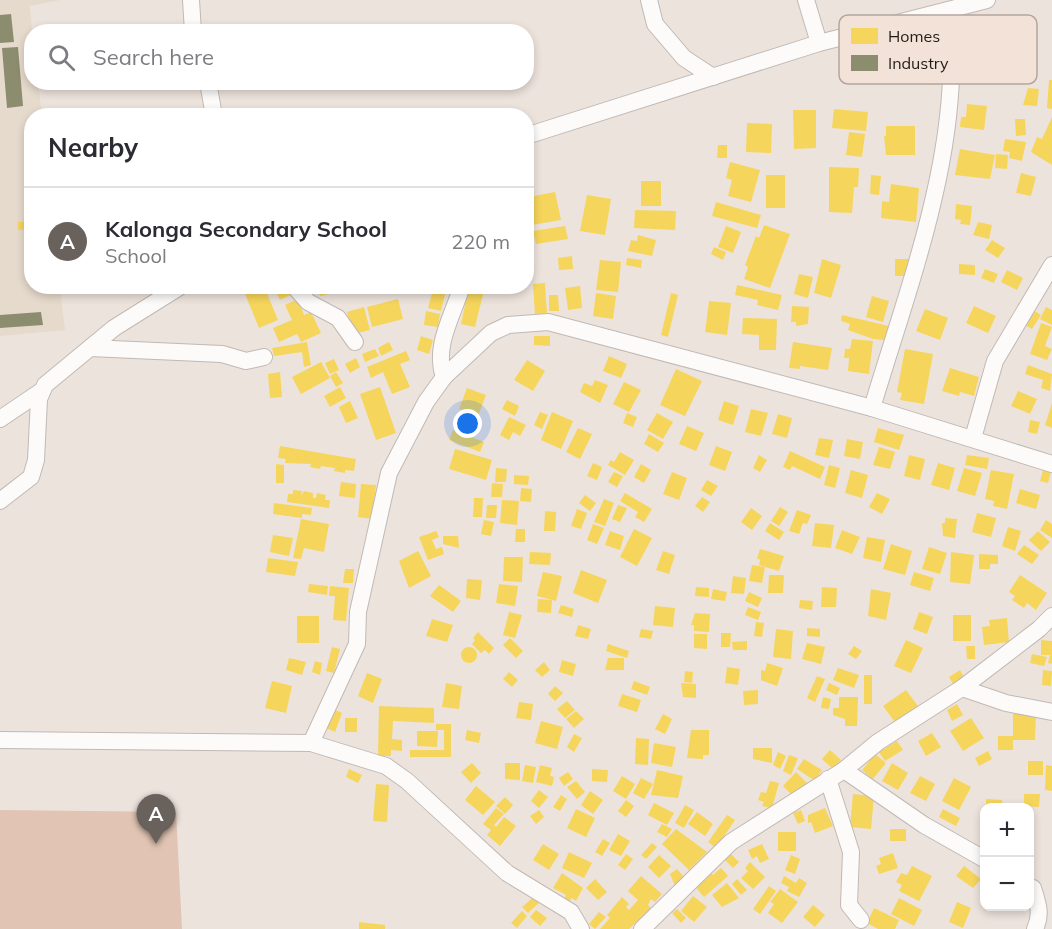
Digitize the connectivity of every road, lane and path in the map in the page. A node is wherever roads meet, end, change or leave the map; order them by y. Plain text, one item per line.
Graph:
1 (191, 0) edge
2 (649, 0) edge
3 (806, 0) edge
4 (987, 0) edge
5 (949, 10) junction
6 (929, 15) edge
7 (949, 15) edge
8 (192, 24) edge
9 (839, 38) edge
10 (819, 43) junction
11 (713, 77) junction
12 (951, 84) edge
13 (209, 90) edge
14 (213, 108) edge
15 (534, 133) edge
16 (1052, 265) edge
17 (168, 294) edge
18 (301, 294) edge
19 (459, 294) edge
20 (355, 342) dead end
21 (90, 348) junction
22 (264, 357) dead end
23 (444, 377) junction
24 (40, 392) junction
25 (872, 408) junction
26 (0, 419) edge
27 (973, 438) junction
28 (1052, 464) edge
29 (0, 501) edge
30 (1052, 616) edge
31 (962, 688) junction
32 (1052, 712) edge
33 (0, 740) edge
34 (311, 742) junction
35 (844, 770) junction
36 (828, 779) junction
37 (980, 857) edge
38 (1034, 889) edge
39 (1034, 895) edge
40 (1052, 900) edge
41 (861, 920) dead end
42 (581, 929) edge
43 (642, 929) edge
44 (1035, 929) edge

1 - 8 street
2 - 11 street
3 - 10 street
4 - 5 street
5 - 6 street
5 - 7 street
9 - 10 street
10 - 11 street
11 - 15 street
12 - 25 street
13 - 14 street
16 - 27 street
17 - 21 street
18 - 20 street
19 - 23 street
21 - 22 street
21 - 24 street
23 - 25 street
23 - 34 street
24 - 26 street
24 - 29 street
25 - 27 street
27 - 28 street
30 - 31 street
31 - 32 street
31 - 35 street
33 - 34 street
34 - 42 street
35 - 36 street
35 - 37 street
36 - 41 street
36 - 43 street
38 - 40 street
39 - 44 street

